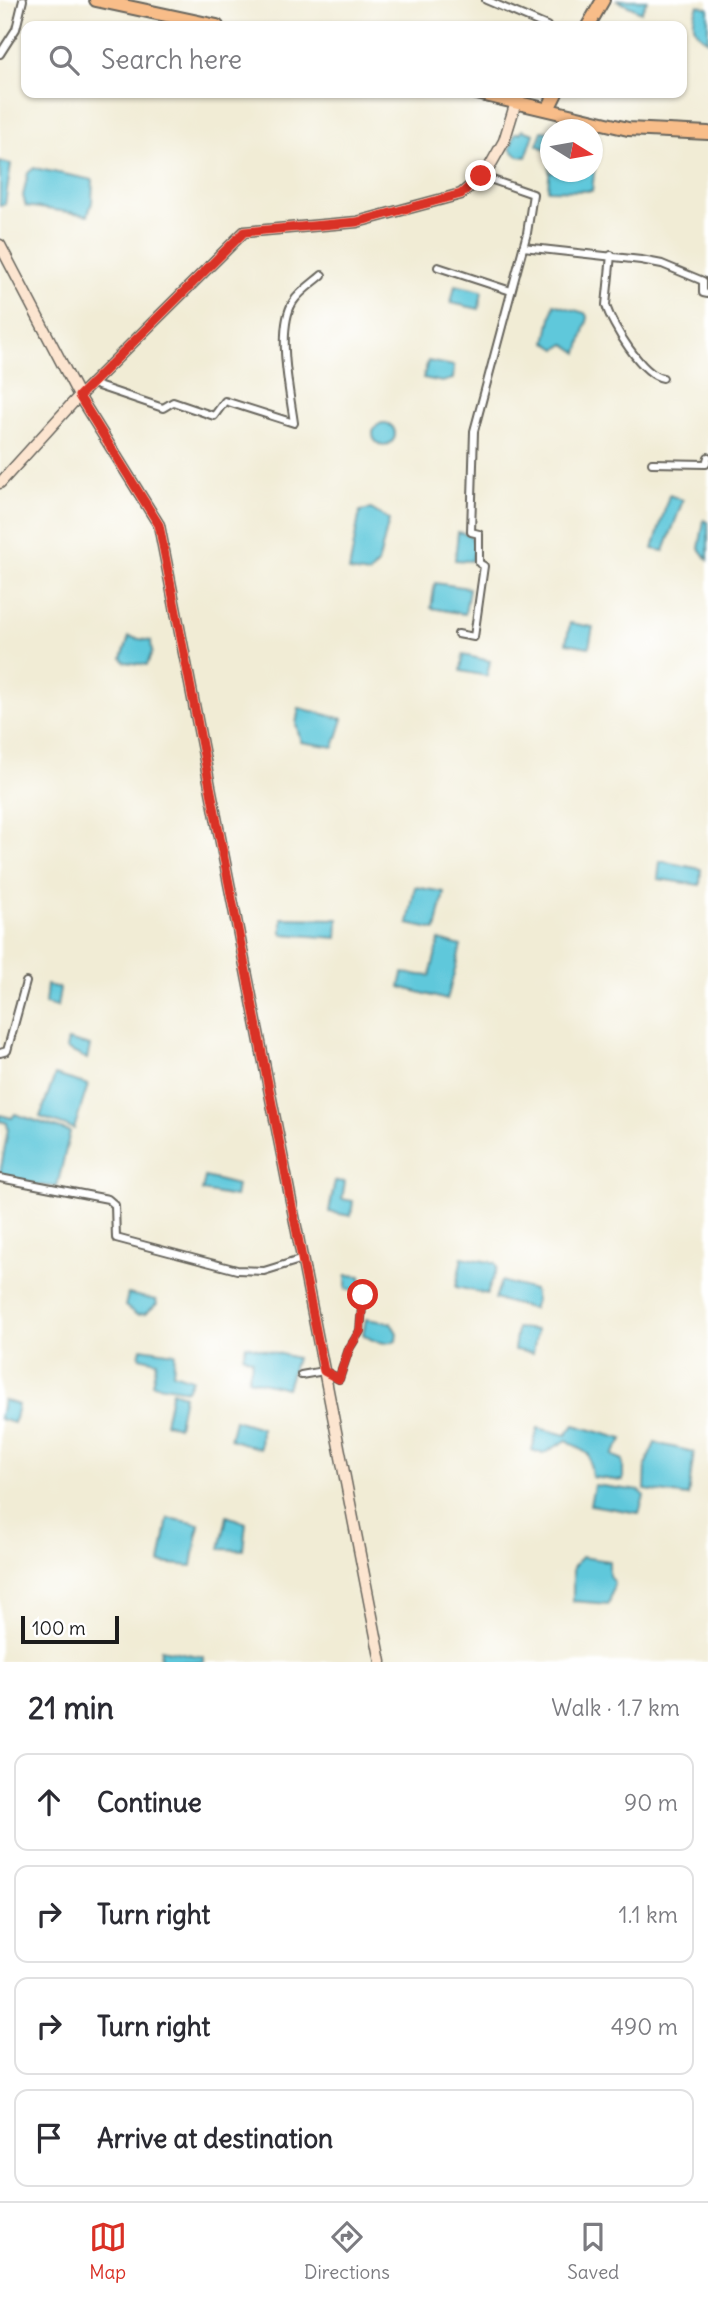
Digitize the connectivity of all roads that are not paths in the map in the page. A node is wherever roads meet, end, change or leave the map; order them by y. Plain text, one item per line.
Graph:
1 (23, 0) edge
2 (96, 0) edge
3 (486, 0) edge
4 (603, 0) edge
5 (194, 21) edge
6 (535, 21) edge
7 (591, 21) edge
8 (0, 54) edge
9 (499, 98) edge
10 (554, 98) edge
11 (516, 102) junction
12 (548, 109) junction
13 (708, 133) edge
14 (481, 176) junction
15 (0, 245) edge
16 (523, 247) junction
17 (611, 255) junction
18 (438, 267) dead end
19 (322, 275) dead end
20 (511, 291) junction
21 (708, 294) edge
22 (663, 378) dead end
23 (92, 384) junction
24 (79, 396) junction
25 (708, 457) edge
26 (652, 463) dead end
27 (0, 483) edge
28 (458, 634) dead end
29 (26, 982) dead end
30 (0, 1053) edge
31 (0, 1178) edge
32 (303, 1259) junction
33 (363, 1295) dead end
34 (324, 1371) junction
35 (301, 1375) dead end
36 (381, 1662) edge

1 - 8 street
2 - 5 highway
3 - 6 street
4 - 7 highway
9 - 11 highway
10 - 12 highway
11 - 12 highway
11 - 14 street
12 - 13 highway
14 - 16 street
14 - 23 street
15 - 24 street
16 - 17 street
16 - 20 street
17 - 21 street
17 - 22 street
18 - 20 street
19 - 23 street
20 - 28 street
23 - 24 street
24 - 27 street
24 - 32 street
25 - 26 street
29 - 30 street
31 - 32 street
32 - 34 street
33 - 34 street
34 - 35 street
34 - 36 street

